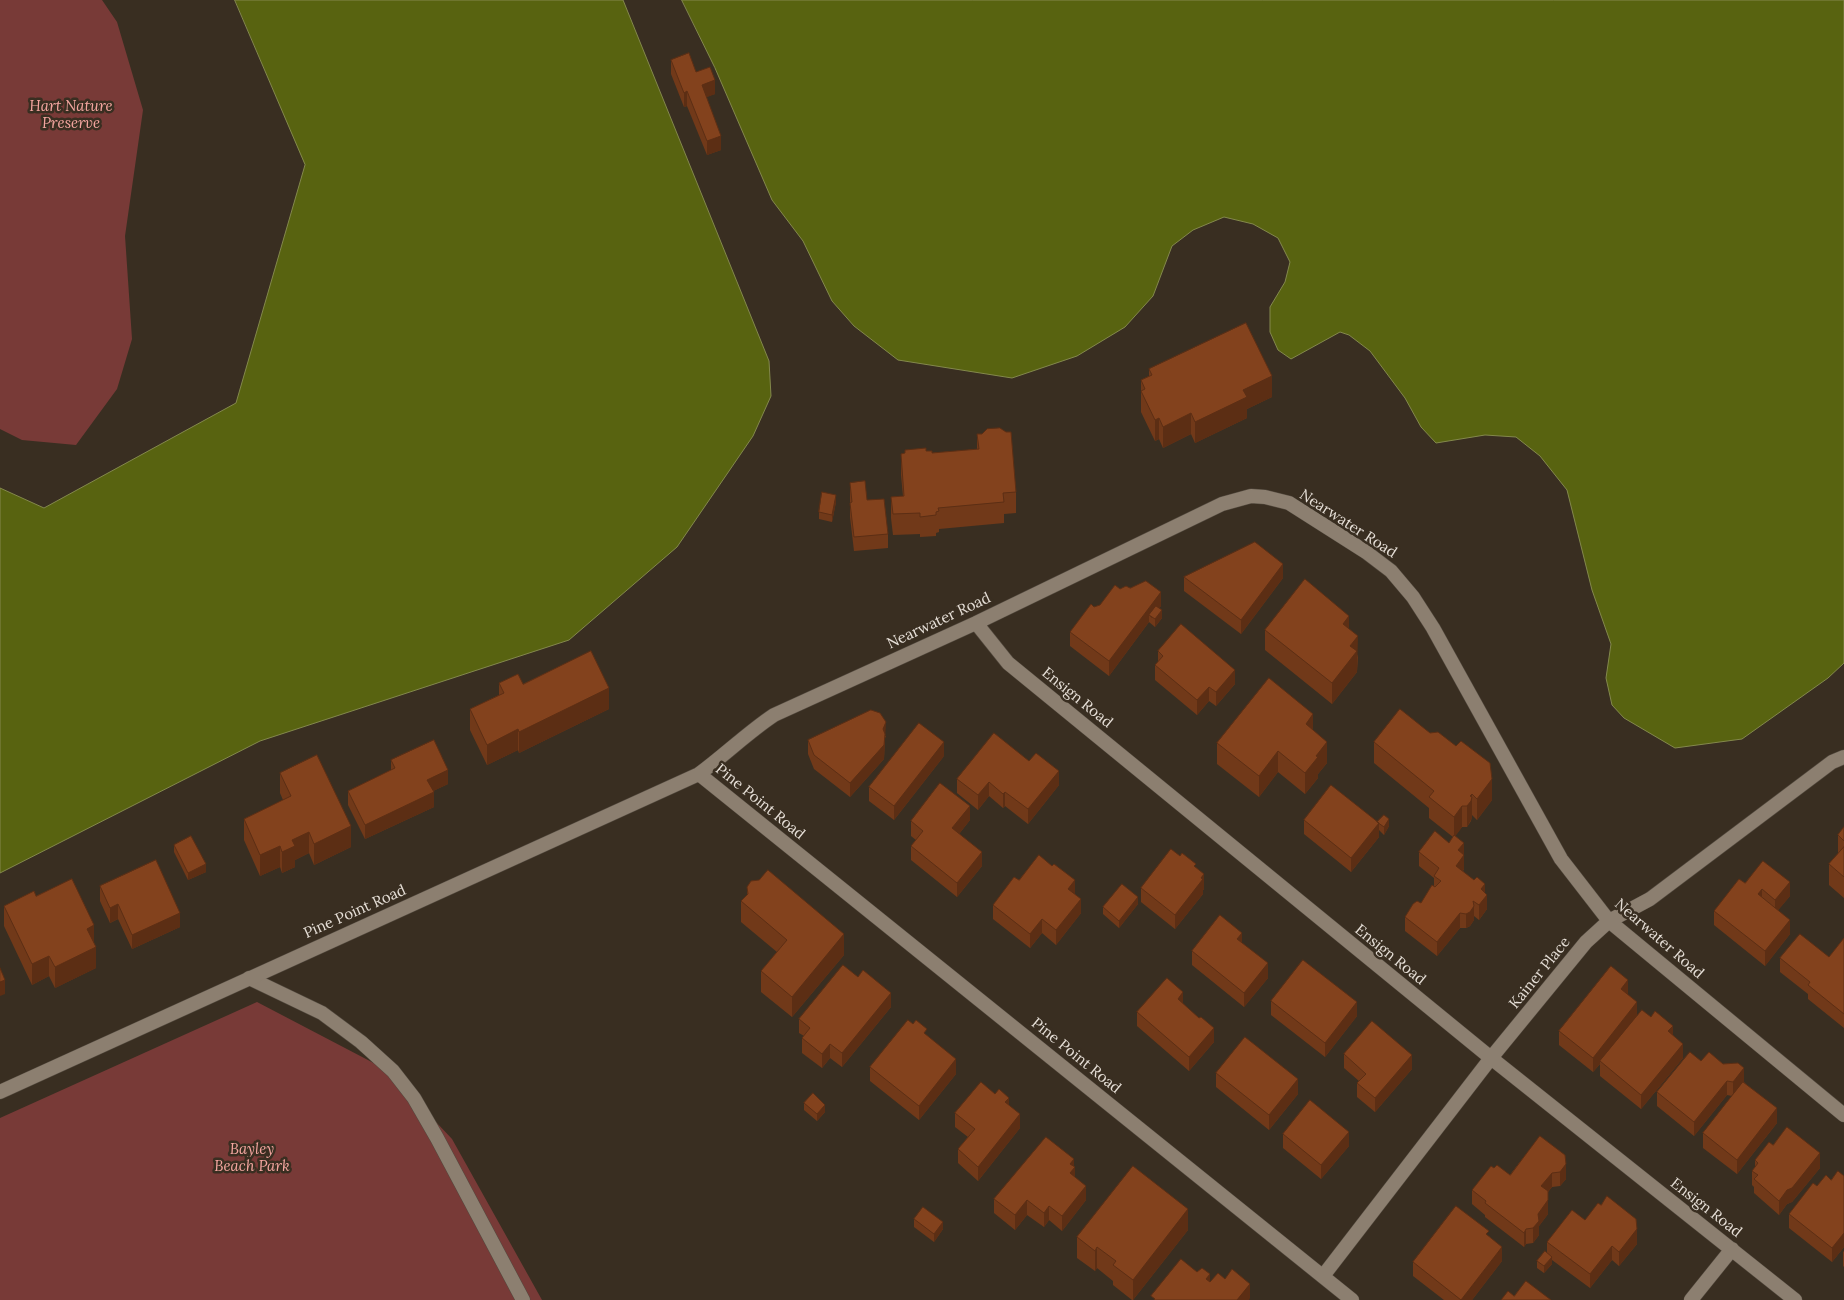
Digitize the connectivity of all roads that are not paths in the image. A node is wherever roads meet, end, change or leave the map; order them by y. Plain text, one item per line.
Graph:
1 (976, 622) junction
2 (1844, 756) edge
3 (699, 774) junction
4 (1609, 921) junction
5 (249, 978) junction
6 (1491, 1058) junction
7 (0, 1092) edge
8 (1844, 1115) edge
9 (1732, 1249) junction
10 (1323, 1276) junction
11 (523, 1300) edge
12 (1352, 1300) edge
13 (1691, 1300) edge
14 (1795, 1300) edge

1 - 3 street, Nearwater Road
1 - 4 street, Nearwater Road
1 - 6 street, Ensign Road
2 - 4 street, Kainer Place
3 - 5 street, Pine Point Road
3 - 10 street, Pine Point Road
4 - 6 street, Kainer Place
4 - 8 street, Nearwater Road
5 - 7 street, Pine Point Road
5 - 11 street
6 - 9 street, Ensign Road
6 - 10 street, Kainer Place
9 - 13 street
9 - 14 street, Ensign Road
10 - 12 street, Pine Point Road

